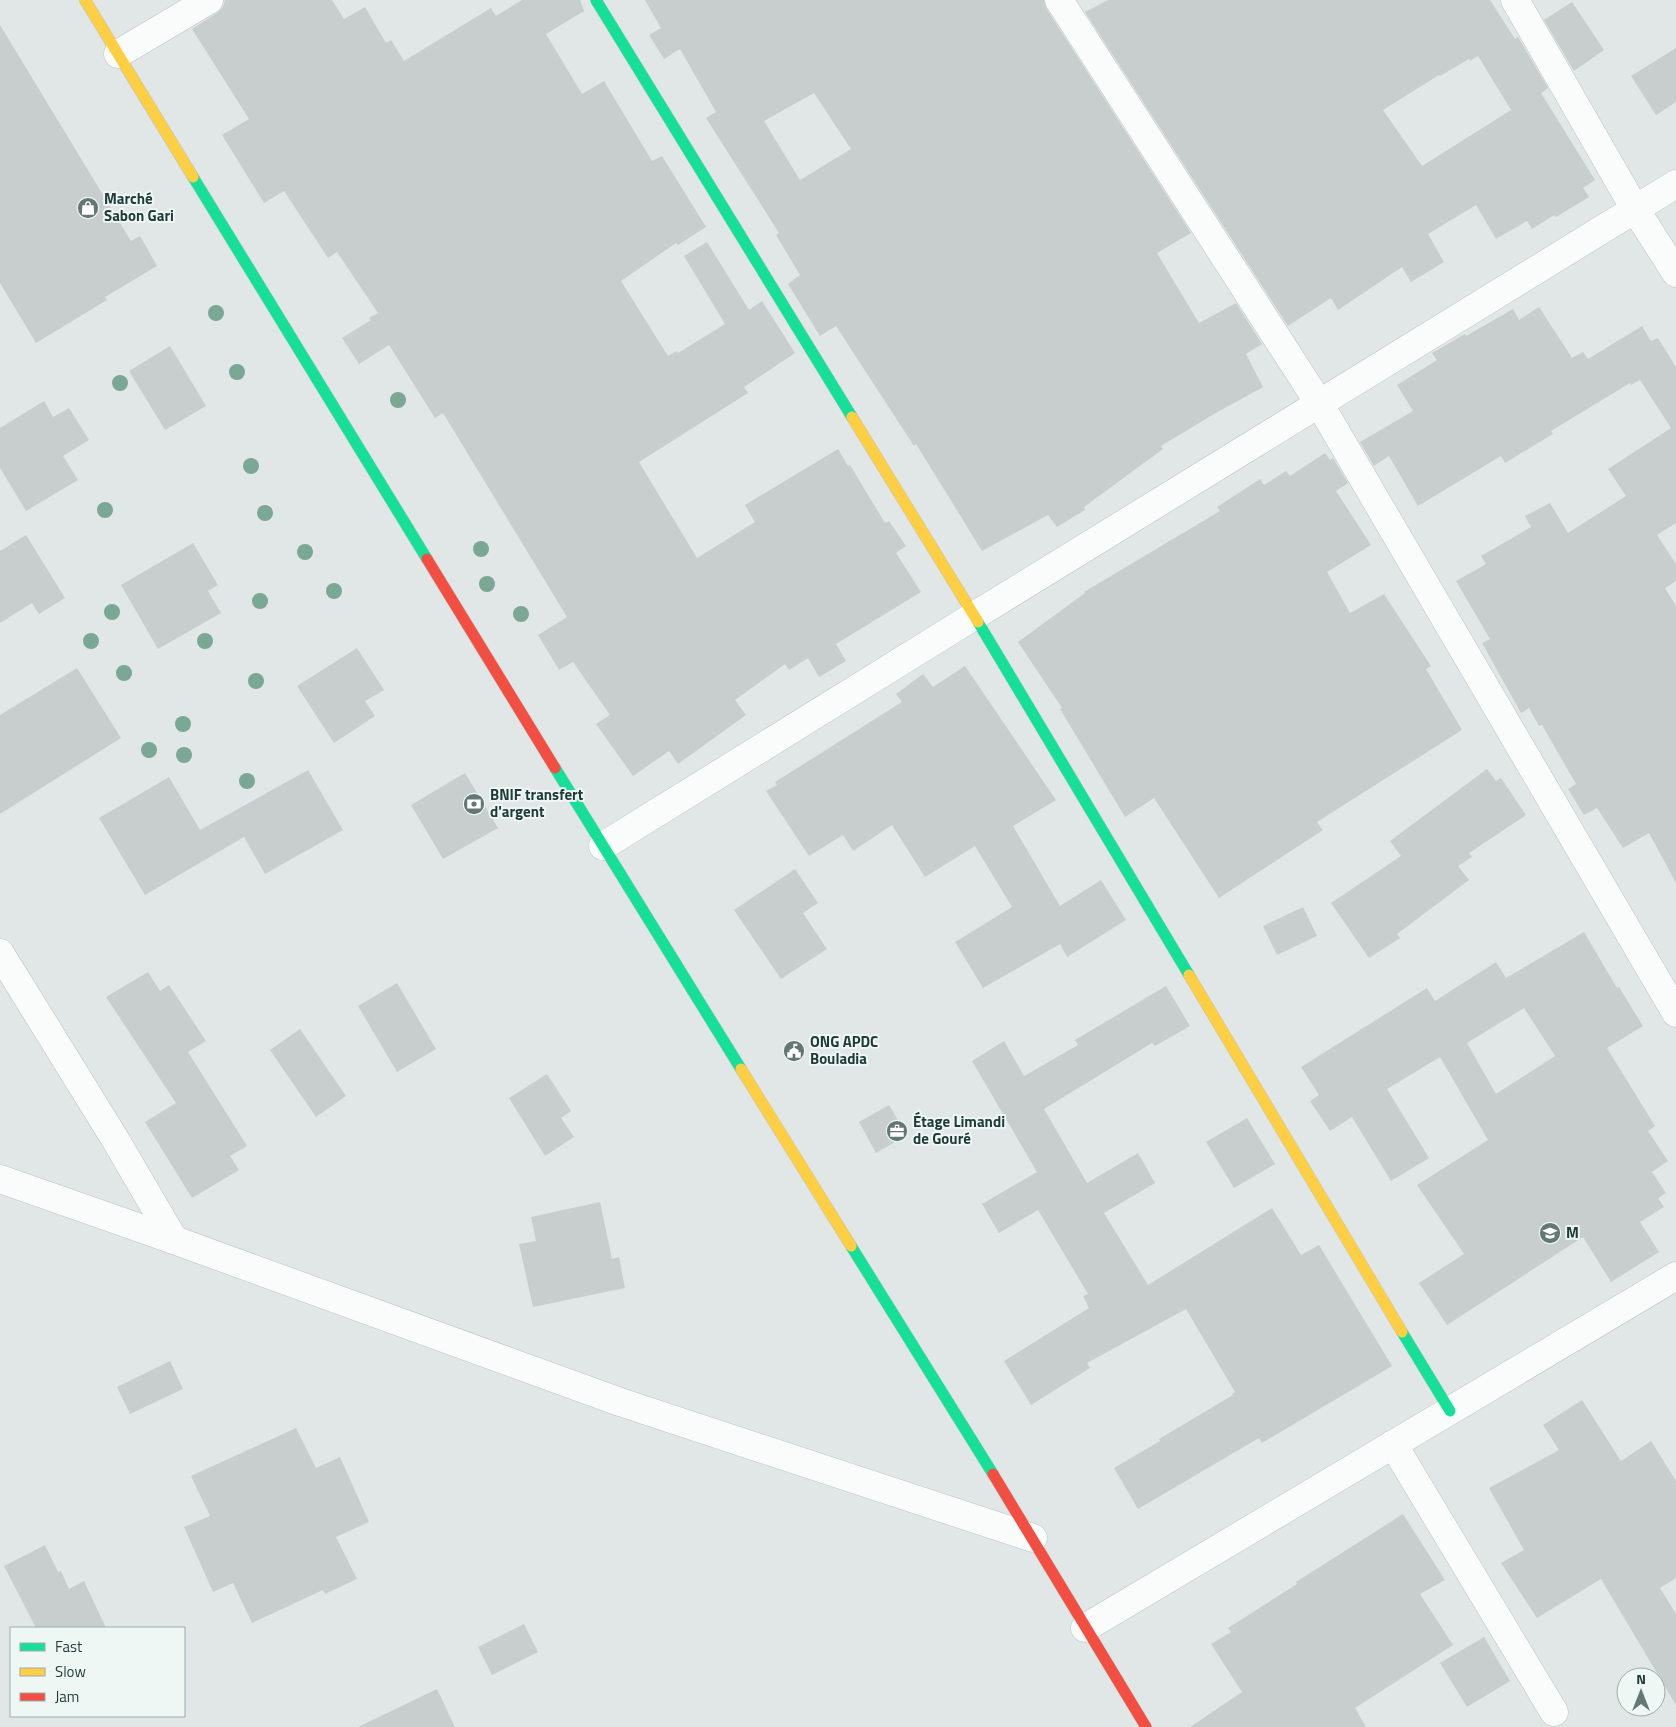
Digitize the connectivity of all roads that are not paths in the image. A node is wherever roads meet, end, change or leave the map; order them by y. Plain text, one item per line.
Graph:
1 (85, 0) edge
2 (209, 0) edge
3 (596, 0) edge
4 (1060, 0) edge
5 (1515, 0) edge
6 (118, 54) junction
7 (1676, 184) edge
8 (1635, 210) junction
9 (1676, 273) edge
10 (1318, 403) junction
11 (974, 616) junction
12 (603, 846) junction
13 (0, 953) edge
14 (1676, 1013) edge
15 (0, 1179) edge
16 (174, 1240) junction
17 (1676, 1277) edge
18 (1450, 1411) junction
19 (1393, 1444) junction
20 (1033, 1538) junction
21 (1085, 1628) junction
22 (1554, 1712) dead end
23 (1146, 1727) edge

1 - 6 street
2 - 6 street
3 - 11 street
4 - 10 street
5 - 8 street
6 - 12 street
7 - 8 street
8 - 9 street
8 - 10 street
10 - 11 street
10 - 14 street
11 - 12 street
11 - 18 street
12 - 20 street
13 - 16 street
15 - 16 street
16 - 20 street
17 - 18 street
18 - 19 street
19 - 21 street
19 - 22 street
20 - 21 street
21 - 23 street

